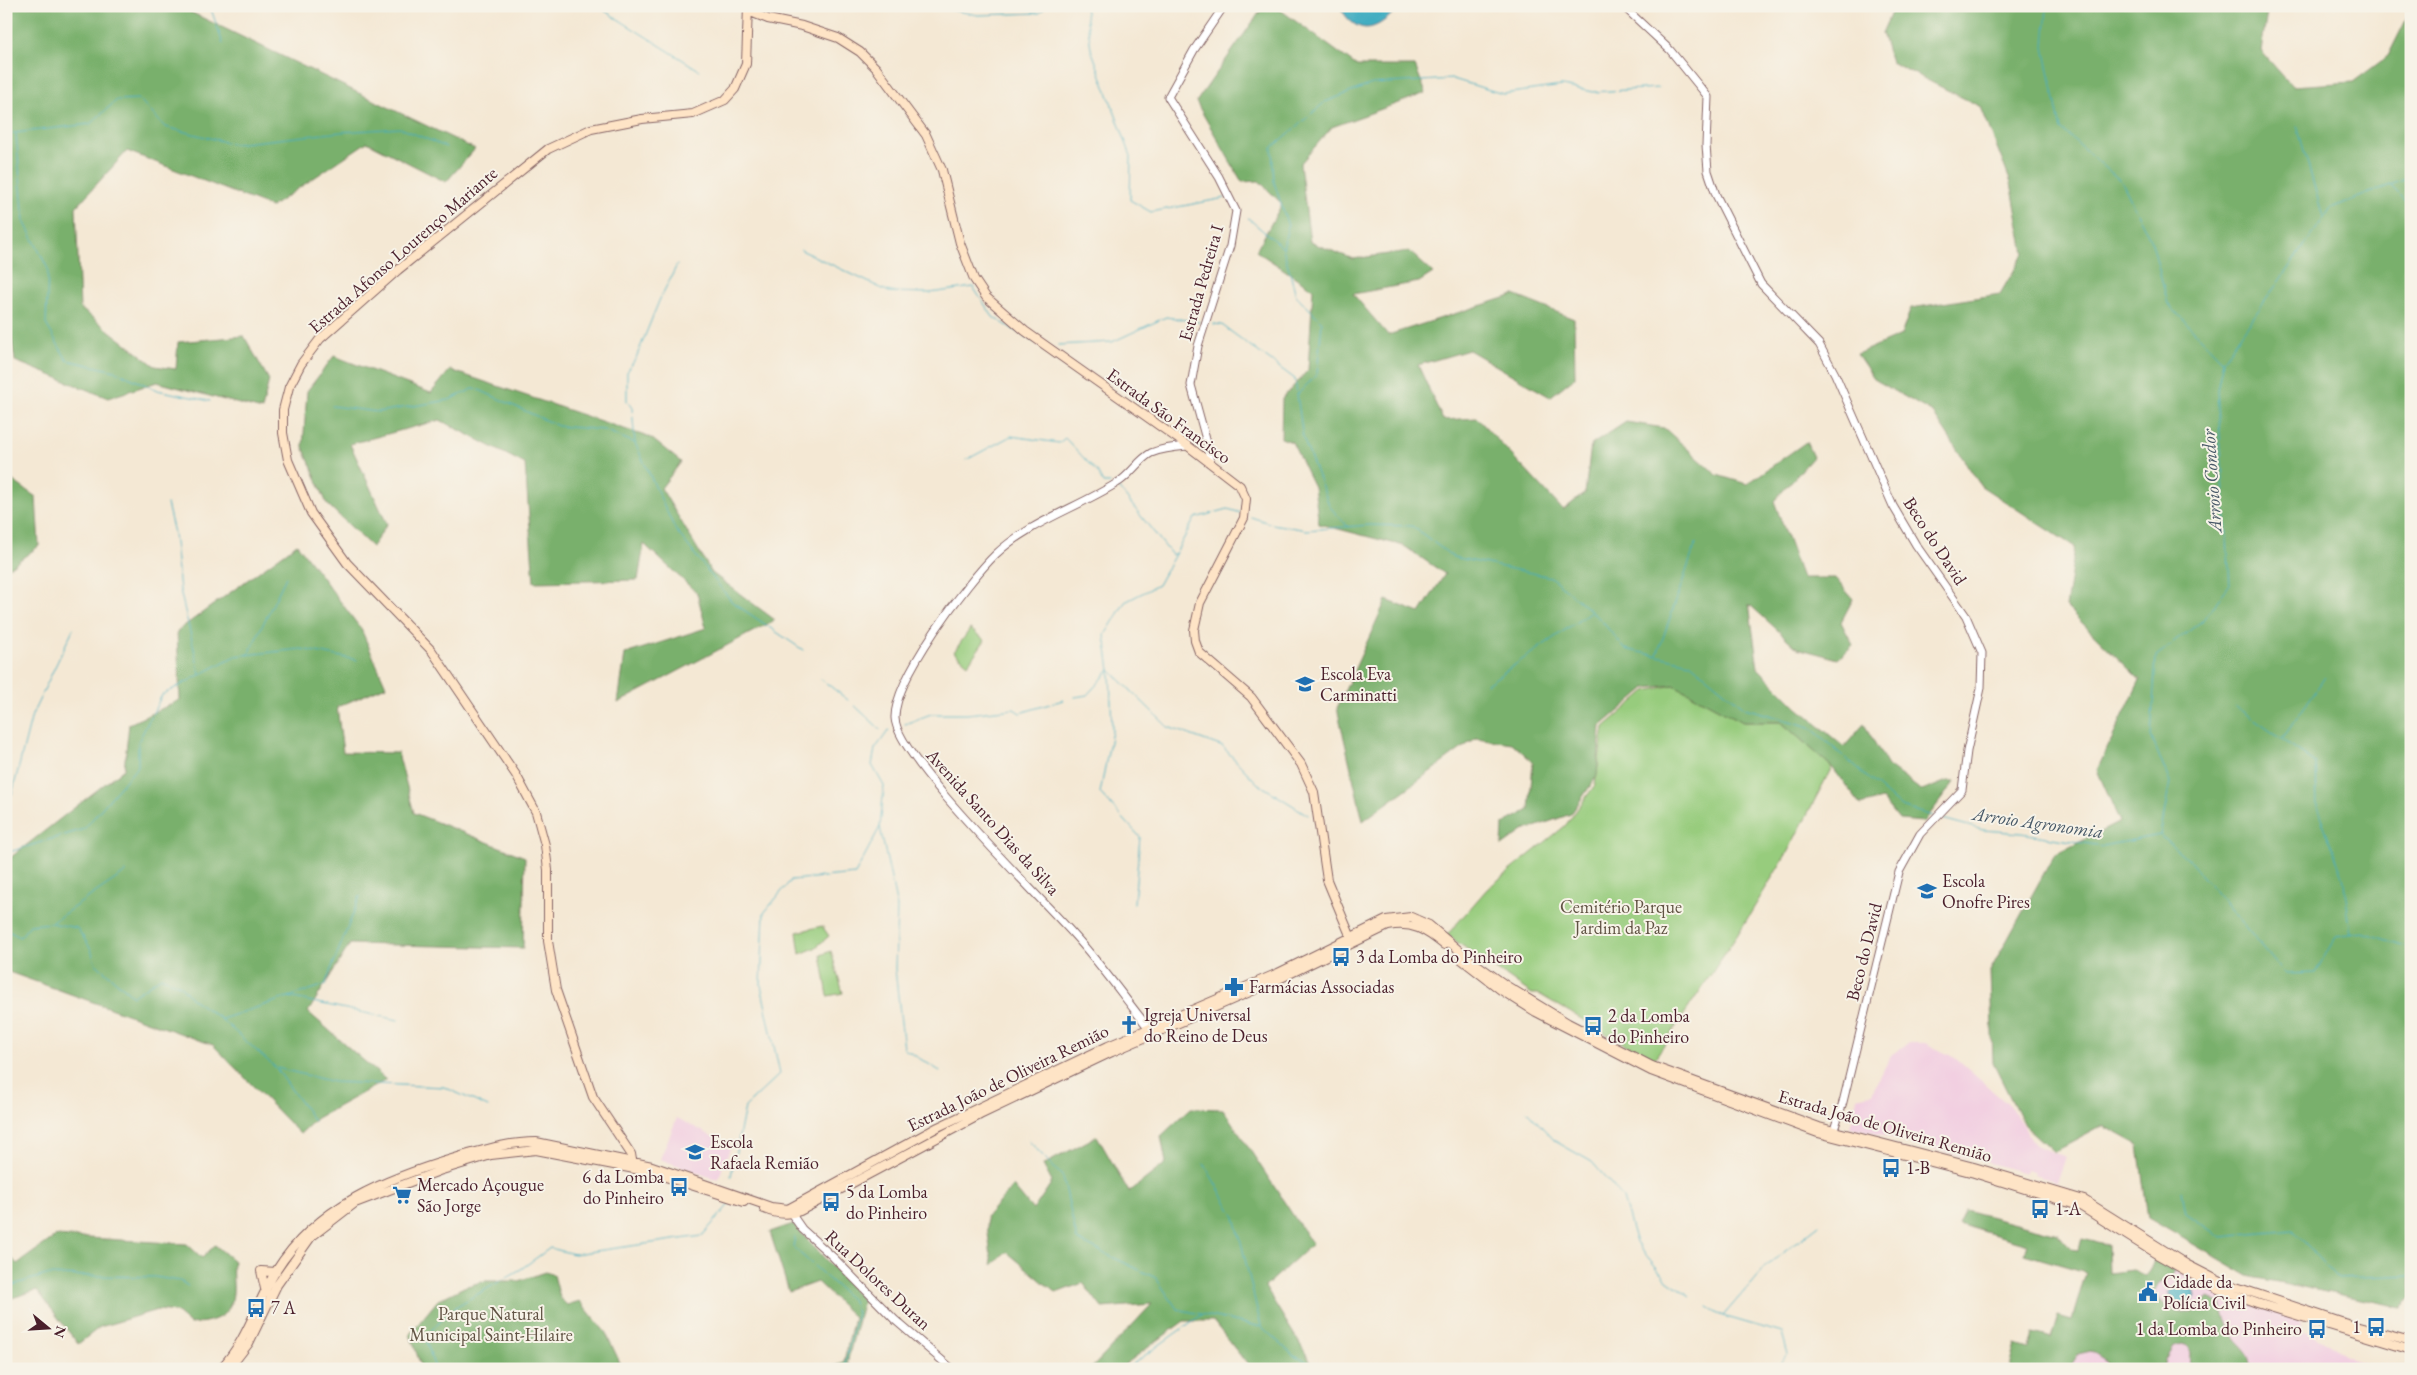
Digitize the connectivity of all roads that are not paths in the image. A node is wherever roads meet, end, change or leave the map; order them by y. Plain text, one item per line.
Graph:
1 (1224, 6) edge
2 (1624, 6) edge
3 (748, 8) edge
4 (1188, 446) junction
5 (1210, 463) junction
6 (1352, 940) junction
7 (1528, 1003) junction
8 (1541, 1005) junction
9 (1536, 1012) junction
10 (1151, 1032) junction
11 (1110, 1049) junction
12 (1833, 1134) junction
13 (918, 1138) junction
14 (923, 1146) junction
15 (633, 1165) junction
16 (789, 1212) junction
17 (305, 1244) junction
18 (276, 1272) junction
19 (271, 1281) junction
20 (266, 1293) junction
21 (256, 1329) junction
22 (2411, 1341) edge
23 (2411, 1350) edge
24 (220, 1369) edge
25 (230, 1369) edge
26 (952, 1369) edge

1 - 5 street, Estrada Pedreira I
2 - 12 street, Beco do David
3 - 4 main road, Estrada São Francisco
3 - 15 main road, Estrada Afonso Lourenço Mariante
4 - 5 main road, Estrada São Francisco
4 - 10 street, Avenida Santo Dias da Silva
5 - 6 main road, Estrada São Francisco
6 - 7 main road, Estrada João de Oliveira Remião
6 - 10 main road, Estrada João de Oliveira Remião
7 - 8 main road, Estrada João de Oliveira Remião
7 - 9 main road, Estrada João de Oliveira Remião
8 - 9 main road
8 - 12 main road, Estrada João de Oliveira Remião
9 - 12 main road, Estrada João de Oliveira Remião
10 - 11 main road, Estrada João de Oliveira Remião
11 - 13 main road, Estrada João de Oliveira Remião
11 - 14 main road, Estrada João de Oliveira Remião
12 - 22 main road, Estrada João de Oliveira Remião
12 - 23 main road, Estrada João de Oliveira Remião
13 - 14 main road
13 - 16 main road, Estrada João de Oliveira Remião
14 - 16 main road, Estrada João de Oliveira Remião
15 - 16 main road
15 - 17 main road
15 - 18 main road
16 - 26 street, Rua Dolores Duran
17 - 19 main road
17 - 21 main road
18 - 19 main road
18 - 20 main road
19 - 20 main road
19 - 21 main road
20 - 24 main road
21 - 25 main road

